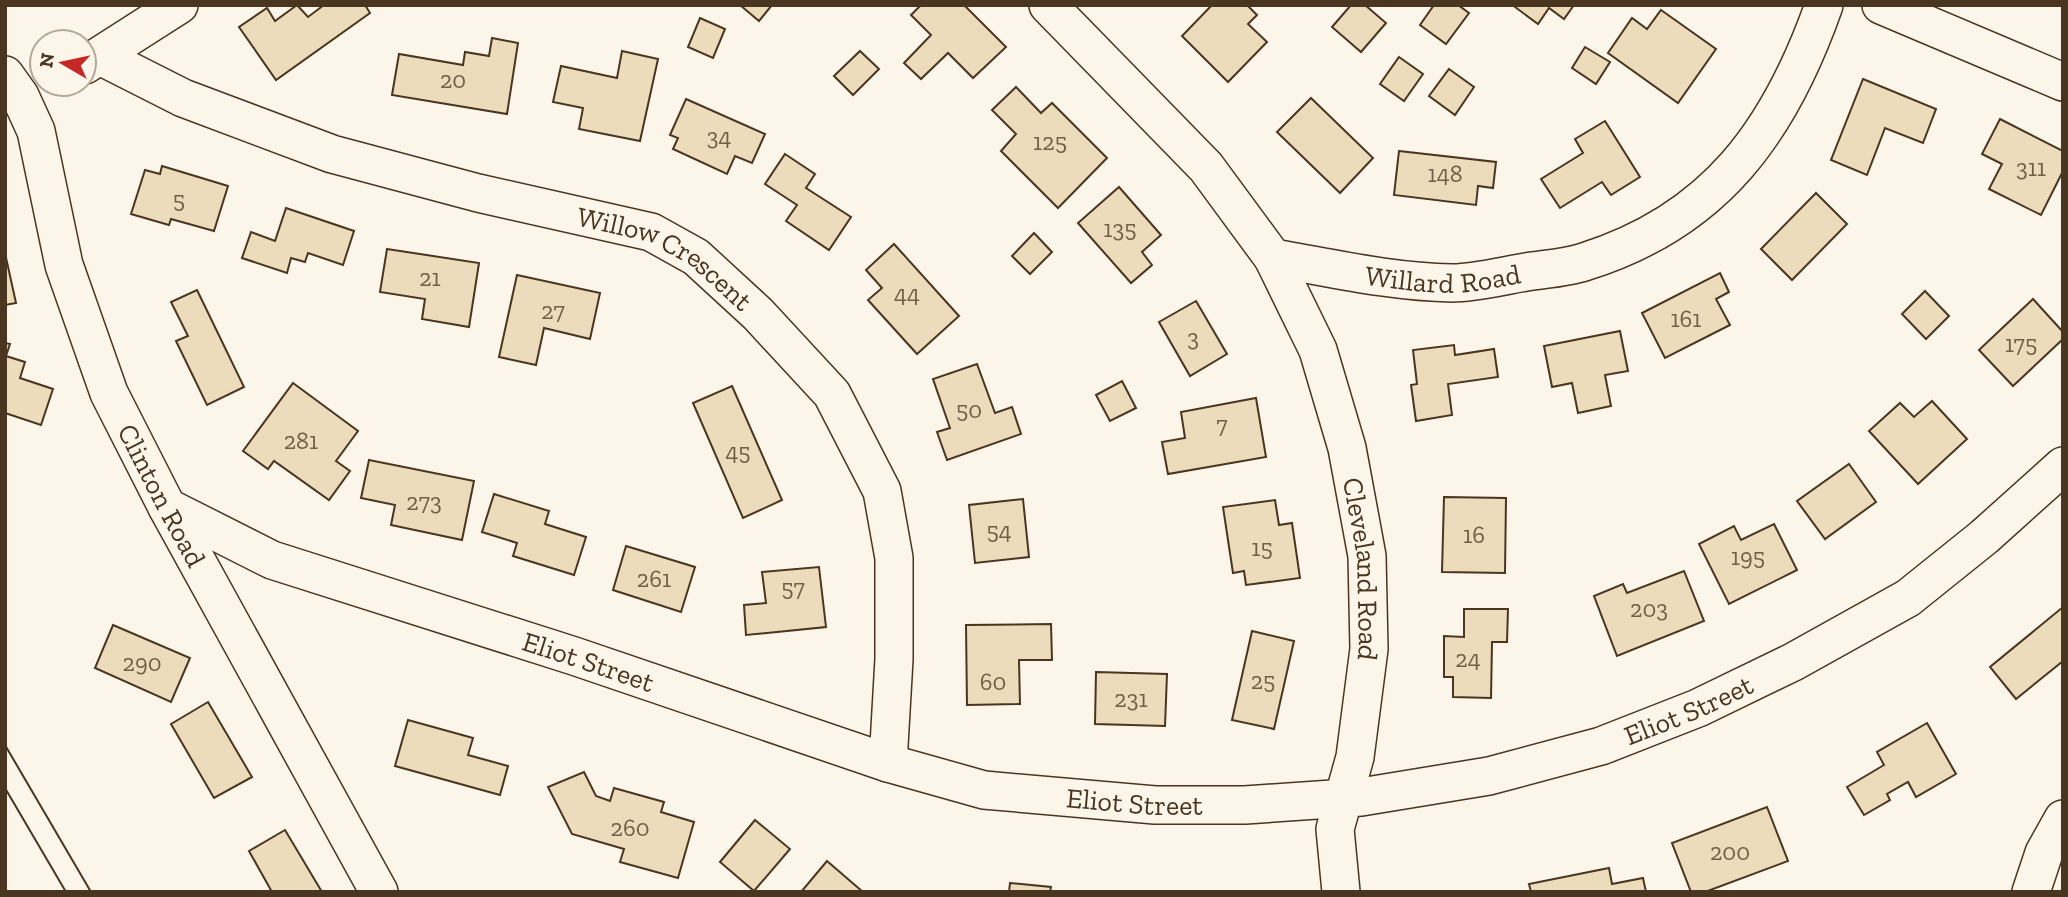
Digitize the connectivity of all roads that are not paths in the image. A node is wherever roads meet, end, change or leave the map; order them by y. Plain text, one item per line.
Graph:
1 (179, 5) edge
2 (1048, 5) edge
3 (1824, 5) edge
4 (1881, 5) edge
5 (98, 58) edge
6 (98, 63) edge
7 (2063, 82) edge
8 (23, 85) edge
9 (1273, 258) junction
10 (2061, 470) edge
11 (167, 507) junction
12 (888, 763) junction
13 (1343, 799) junction
14 (2063, 819) edge
15 (379, 892) edge
16 (1341, 892) edge
17 (2031, 892) edge

1 - 5 street
2 - 9 street
3 - 9 street, Willard Road
4 - 7 street
6 - 12 street, Willow Crescent
8 - 11 street, Clinton Road
9 - 13 street, Cleveland Road
10 - 13 street, Eliot Street
11 - 12 street, Eliot Street
11 - 15 street, Clinton Road
12 - 13 street, Eliot Street
13 - 16 street, Cleveland Road
14 - 17 street

